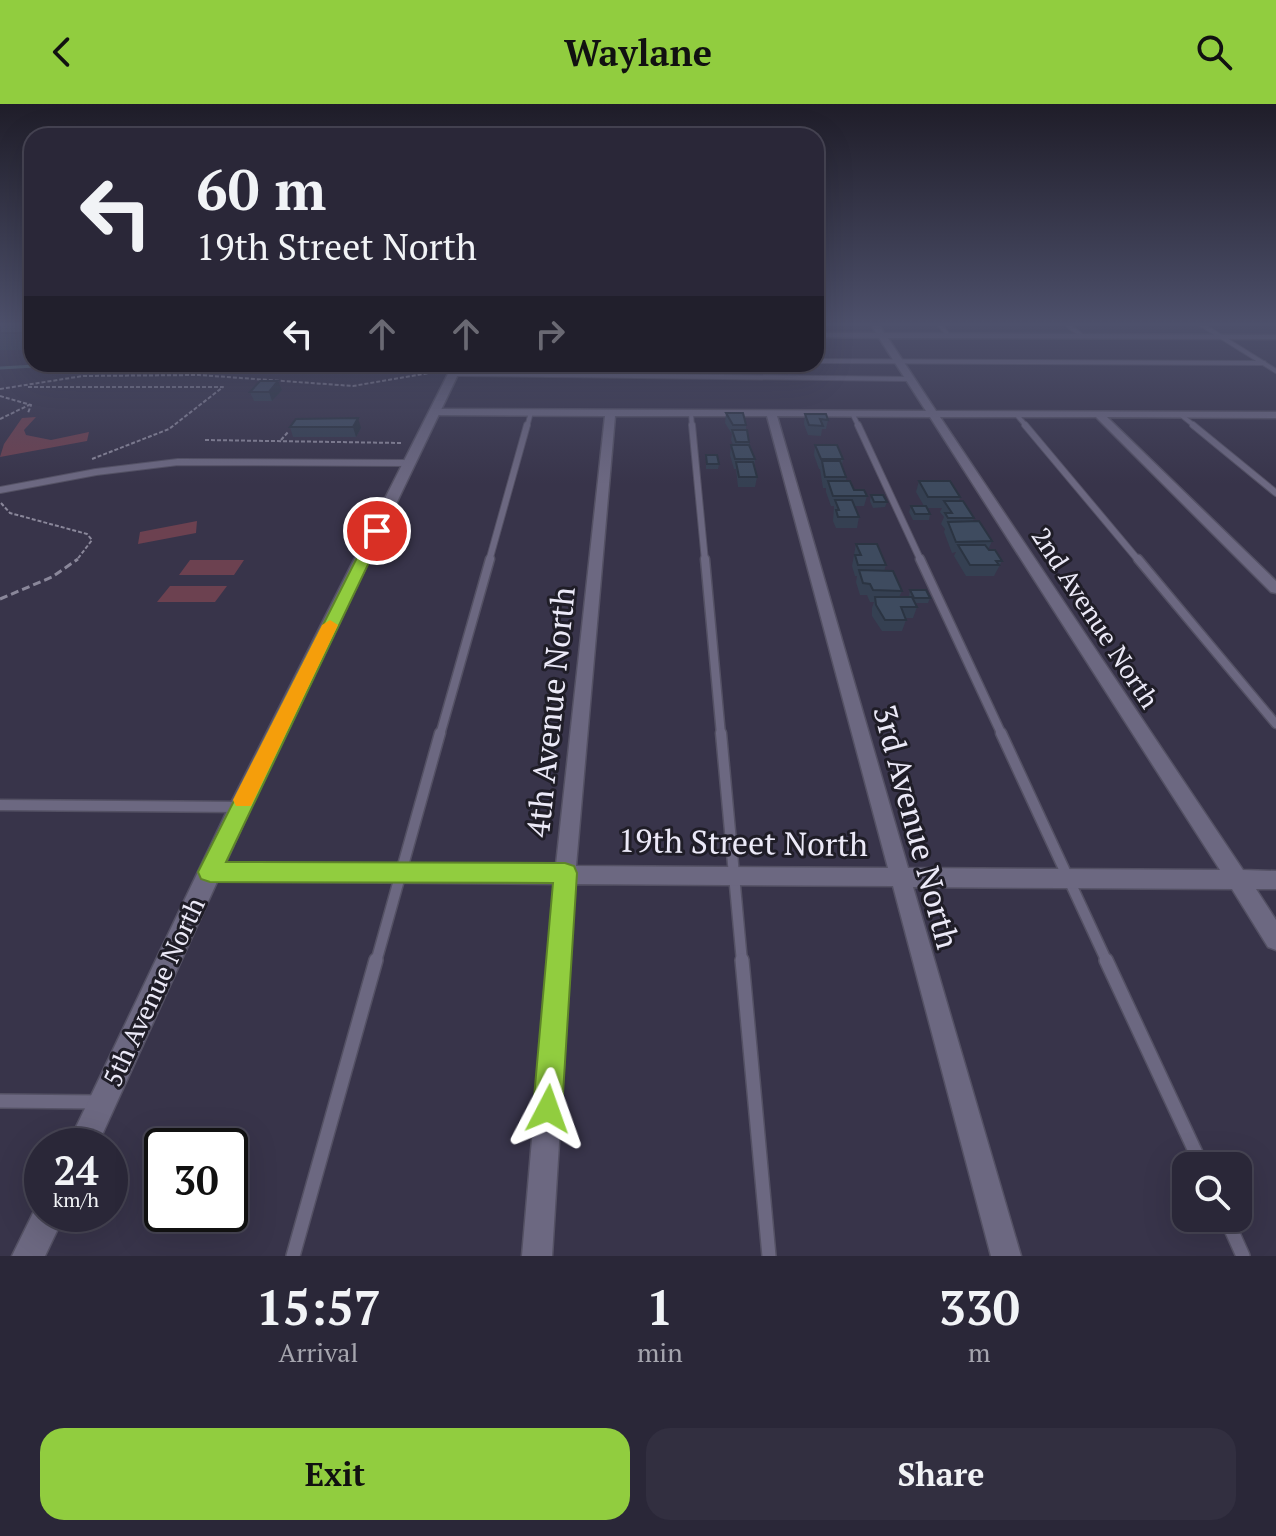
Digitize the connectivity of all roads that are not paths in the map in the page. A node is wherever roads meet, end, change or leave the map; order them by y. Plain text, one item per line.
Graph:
1 (452, 377) edge
2 (809, 377) edge
3 (911, 379) joint
4 (435, 412) junction
5 (531, 412) junction
6 (610, 413) junction
7 (691, 413) junction
8 (771, 413) junction
9 (852, 413) junction
10 (934, 414) junction
11 (1016, 414) junction
12 (1098, 414) junction
13 (1181, 415) junction
14 (1260, 415) junction
15 (1276, 415) edge
16 (1276, 426) edge
17 (406, 453) junction
18 (1, 490) edge
19 (1276, 493) edge
20 (1276, 589) edge
21 (1276, 724) edge
22 (0, 805) edge
23 (240, 807) junction
24 (210, 872) junction
25 (400, 872) junction
26 (565, 873) junction
27 (733, 874) junction
28 (899, 877) junction
29 (1068, 879) junction
30 (1237, 880) junction
31 (1276, 880) edge
32 (1276, 939) edge
33 (0, 1101) edge
34 (103, 1102) junction
35 (91, 1128) edge
36 (1195, 1152) edge
37 (40, 1232) edge
38 (1232, 1232) edge
39 (28, 1256) edge
40 (293, 1256) edge
41 (537, 1256) edge
42 (769, 1256) edge
43 (1006, 1256) edge
44 (1243, 1256) edge

1 - 4 street, 5th Avenue North
2 - 3 lane
3 - 10 street, 2nd Avenue North
4 - 5 street
4 - 17 street, 5th Avenue North
5 - 6 street
5 - 25 lane
6 - 7 street
6 - 26 street, 4th Avenue North
7 - 8 street
7 - 27 lane
8 - 9 street
8 - 28 street, 3rd Avenue North
9 - 10 street
9 - 29 lane
10 - 11 street
10 - 30 street, 2nd Avenue North
11 - 12 street
11 - 21 lane
12 - 13 street
12 - 20 street
13 - 14 street
13 - 19 lane
14 - 15 street
14 - 16 street
17 - 18 lane
17 - 23 street, 5th Avenue North
22 - 23 lane
23 - 24 street, 5th Avenue North
24 - 25 street, 19th Street North
24 - 34 street, 5th Avenue North
25 - 26 street, 19th Street North
25 - 40 lane
26 - 27 street, 19th Street North
26 - 41 street, 4th Avenue North
27 - 28 street, 19th Street North
27 - 42 lane
28 - 29 street, 19th Street North
28 - 43 street, 3rd Avenue North
29 - 30 street, 19th Street North
29 - 36 lane
30 - 31 street, 19th Street North
30 - 32 street, 2nd Avenue North
33 - 34 lane
34 - 35 street, 5th Avenue North
37 - 39 street
38 - 44 lane

